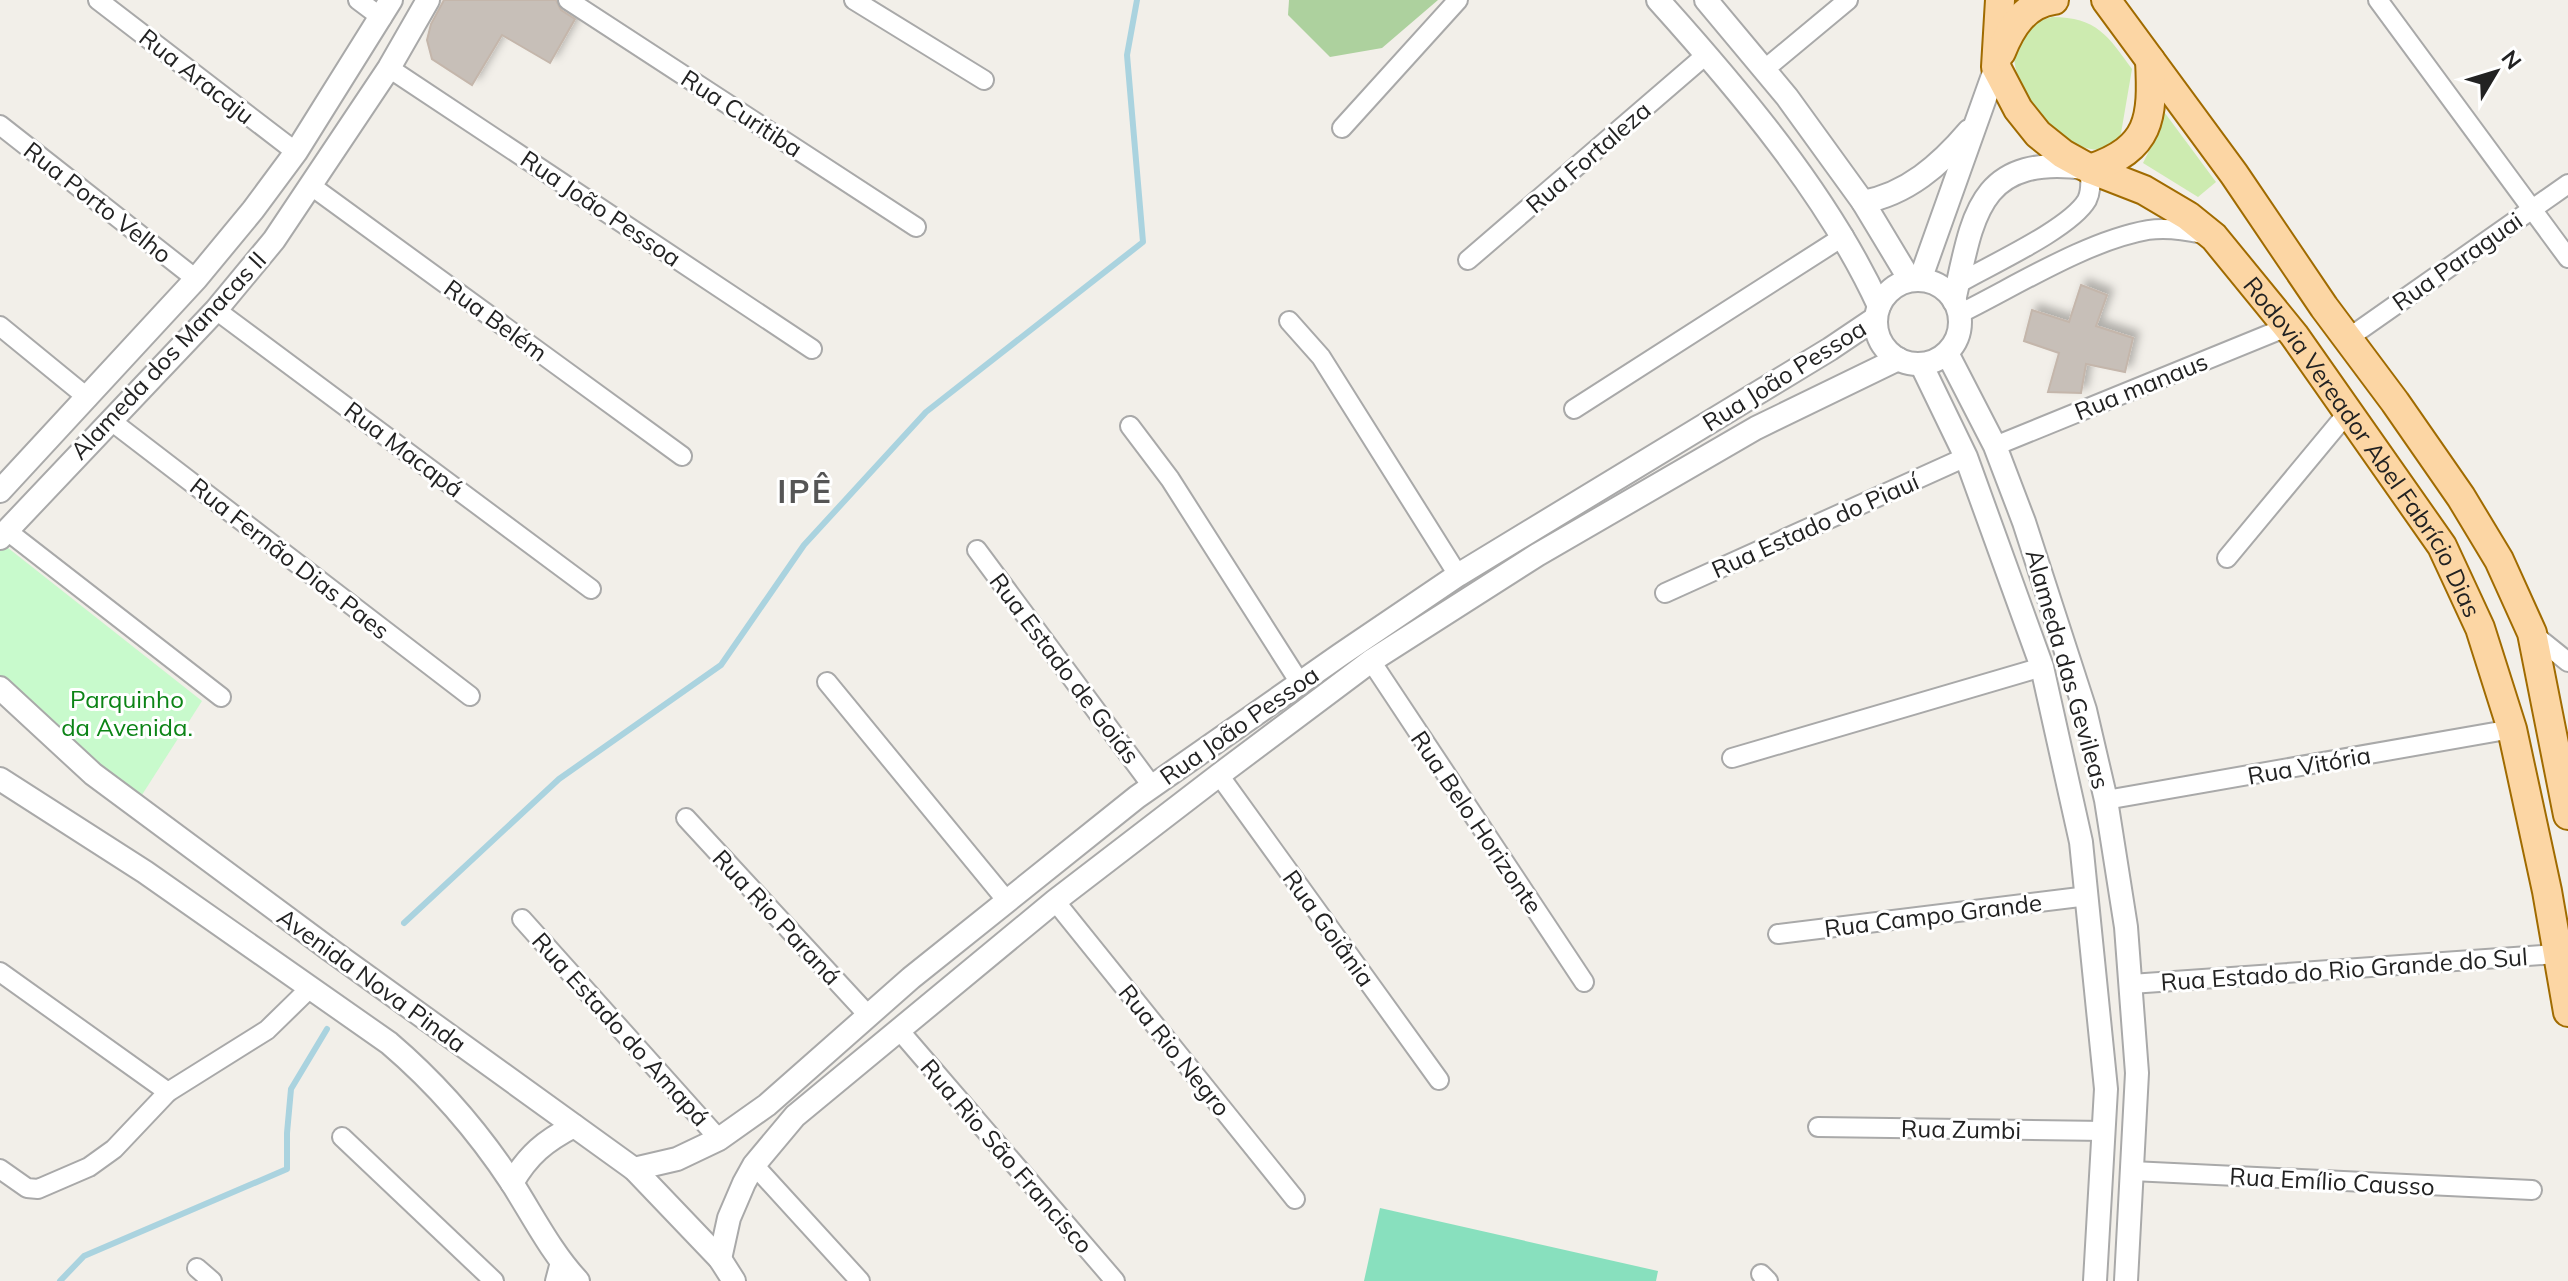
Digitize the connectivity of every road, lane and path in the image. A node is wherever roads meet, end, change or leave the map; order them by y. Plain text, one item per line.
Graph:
1 (98, 0) edge
2 (358, 0) edge
3 (428, 0) edge
4 (568, 0) edge
5 (854, 0) edge
6 (1458, 0) edge
7 (1658, 0) edge
8 (1706, 0) edge
9 (1848, 0) edge
10 (2000, 0) edge
11 (2054, 0) edge
12 (2378, 0) edge
13 (2104, 1) edge
14 (386, 9) edge
15 (1707, 54) junction
16 (2150, 60) junction
17 (1996, 67) junction
18 (389, 68) junction
19 (1765, 69) junction
20 (984, 80) dead end
21 (1977, 120) junction
22 (0, 125) edge
23 (1342, 128) dead end
24 (296, 152) junction
25 (2090, 169) junction
26 (2568, 184) edge
27 (310, 185) junction
28 (1863, 202) junction
29 (2531, 209) junction
30 (916, 227) dead end
31 (1844, 236) junction
32 (2214, 237) junction
33 (2568, 258) edge
34 (1468, 260) dead end
35 (196, 279) junction
36 (1915, 280) junction
37 (1957, 299) junction
38 (216, 310) junction
39 (1877, 312) junction
40 (1289, 321) dead end
41 (0, 326) edge
42 (2287, 327) junction
43 (2347, 339) junction
44 (812, 349) dead end
45 (1947, 353) junction
46 (1898, 359) junction
47 (1921, 364) junction
48 (88, 398) junction
49 (1574, 409) dead end
50 (2349, 411) junction
51 (110, 420) junction
52 (1130, 426) dead end
53 (1995, 446) junction
54 (682, 456) dead end
55 (1966, 457) junction
56 (0, 491) edge
57 (3, 534) edge
58 (977, 550) dead end
59 (2227, 558) dead end
60 (1458, 575) junction
61 (591, 589) dead end
62 (1665, 593) dead end
63 (2532, 633) junction
64 (1371, 661) junction
65 (2568, 662) edge
66 (2042, 667) junction
67 (827, 682) dead end
68 (1300, 683) junction
69 (0, 688) edge
70 (470, 696) dead end
71 (221, 697) dead end
72 (2512, 729) junction
73 (1732, 758) dead end
74 (1219, 775) junction
75 (0, 779) edge
76 (1152, 786) junction
77 (2106, 800) junction
78 (2568, 815) edge
79 (686, 818) dead end
80 (2088, 896) junction
81 (1007, 901) junction
82 (1055, 901) junction
83 (522, 919) dead end
84 (1778, 934) dead end
85 (2556, 954) junction
86 (0, 972) edge
87 (1584, 982) dead end
88 (2131, 984) junction
89 (310, 988) junction
90 (2568, 1012) edge
91 (868, 1015) junction
92 (899, 1030) junction
93 (1439, 1080) dead end
94 (168, 1092) junction
95 (574, 1126) junction
96 (1818, 1127) dead end
97 (2105, 1131) junction
98 (342, 1137) dead end
99 (719, 1139) junction
100 (754, 1165) junction
101 (0, 1169) edge
102 (634, 1169) junction
103 (2132, 1171) junction
104 (512, 1183) junction
105 (2532, 1190) dead end
106 (1295, 1199) dead end
107 (720, 1259) junction
108 (197, 1268) dead end
109 (558, 1272) edge
110 (212, 1281) edge
111 (494, 1281) edge
112 (578, 1281) edge
113 (734, 1281) edge
114 (860, 1281) edge
115 (1115, 1281) edge
116 (2095, 1281) edge
117 (2126, 1281) edge

1 - 24 street, Rua Aracaju
2 - 14 street
3 - 18 street, Alameda dos Manacas II
4 - 30 street, Rua Curitiba
5 - 20 street
6 - 23 street
7 - 15 street
8 - 19 street
9 - 19 street
10 - 17 main road
11 - 17 main road
12 - 29 street
13 - 16 main road, Rodovia Vereador Abel Fabrício Dias
14 - 24 street, Alameda dos Manacas II
15 - 31 street
15 - 34 street, Rua Fortaleza
16 - 25 main road
16 - 43 main road, Rodovia Vereador Abel Fabrício Dias
17 - 21 street
17 - 25 main road, Rodovia Vereador Abel Fabrício Dias
18 - 27 street, Alameda dos Manacas II
18 - 44 street, Rua João Pessoa
19 - 28 street
21 - 28 street
21 - 36 street
22 - 35 street, Rua Porto Velho
24 - 35 street, Alameda dos Manacas II
25 - 32 main road, Rodovia Vereador Abel Fabrício Dias
25 - 37 street
25 - 37 street
26 - 29 street, Rua Paraguai
27 - 38 street, Alameda dos Manacas II
27 - 54 street, Rua Belém
28 - 36 street
29 - 33 street
29 - 43 street, Rua Paraguai
31 - 39 street
31 - 49 street
32 - 37 street
32 - 42 main road, Rodovia Vereador Abel Fabrício Dias
35 - 48 street, Alameda dos Manacas II
36 - 37 street
36 - 39 street
37 - 45 street
38 - 51 street, Alameda dos Manacas II
38 - 61 street, Rua Macapá
39 - 46 street
39 - 60 street, Rua João Pessoa
40 - 60 street
41 - 48 street
42 - 50 main road, Rodovia Vereador Abel Fabrício Dias
42 - 53 street, Rua manaus
43 - 63 main road, Rodovia Vereador Abel Fabrício Dias
45 - 47 street
45 - 53 street, Alameda das Gevileas
46 - 47 street
46 - 64 street, Rua João Pessoa
47 - 55 street, Alameda das Gevileas
48 - 56 street, Alameda dos Manacas II
50 - 59 street
50 - 72 main road, Rodovia Vereador Abel Fabrício Dias
51 - 57 street, Alameda dos Manacas II
51 - 70 street, Rua Fernão Dias Paes
52 - 68 street
53 - 77 street, Alameda das Gevileas
55 - 62 street, Rua Estado do Piauí
55 - 66 street, Alameda das Gevileas
57 - 71 street
58 - 76 street, Rua Estado de Goiás
60 - 68 street, Rua João Pessoa
63 - 65 street
63 - 78 main road, Rodovia Vereador Abel Fabrício Dias
64 - 74 street, Rua João Pessoa
64 - 87 street, Rua Belo Horizonte
66 - 73 street
66 - 80 street, Alameda das Gevileas
67 - 81 street
68 - 76 street, Rua João Pessoa
69 - 95 street, Avenida Nova Pinda
72 - 77 street, Rua Vitória
72 - 85 main road, Rodovia Vereador Abel Fabrício Dias
74 - 82 street, Rua João Pessoa
74 - 93 street, Rua Goiânia
75 - 89 street, Avenida Nova Pinda
76 - 81 street, Rua João Pessoa
77 - 88 street, Alameda das Gevileas
79 - 91 street, Rua Rio Paraná
80 - 84 street, Rua Campo Grande
80 - 97 street, Alameda das Gevileas
81 - 91 street, Rua João Pessoa
82 - 92 street, Rua João Pessoa
82 - 106 street, Rua Rio Negro
83 - 99 street, Rua Estado do Amapá
85 - 88 street, Rua Estado do Rio Grande do Sul
85 - 90 main road, Rodovia Vereador Abel Fabrício Dias
86 - 94 street
88 - 103 street, Alameda das Gevileas
89 - 94 street
89 - 104 street, Avenida Nova Pinda
91 - 99 street, Rua João Pessoa
92 - 100 street, Rua João Pessoa
92 - 115 street, Rua Rio São Francisco
94 - 101 street
95 - 102 street, Avenida Nova Pinda
95 - 104 street
96 - 97 street, Rua Zumbi
97 - 116 street, Alameda das Gevileas
98 - 111 street
99 - 102 street, Rua João Pessoa
100 - 107 street, Rua João Pessoa
100 - 114 street
102 - 107 street, Avenida Nova Pinda
103 - 105 street, Rua Emílio Causso
103 - 117 street, Alameda das Gevileas
104 - 109 street, Avenida Nova Pinda
107 - 113 street, Avenida Nova Pinda
108 - 110 street
109 - 112 street, Avenida Nova Pinda

